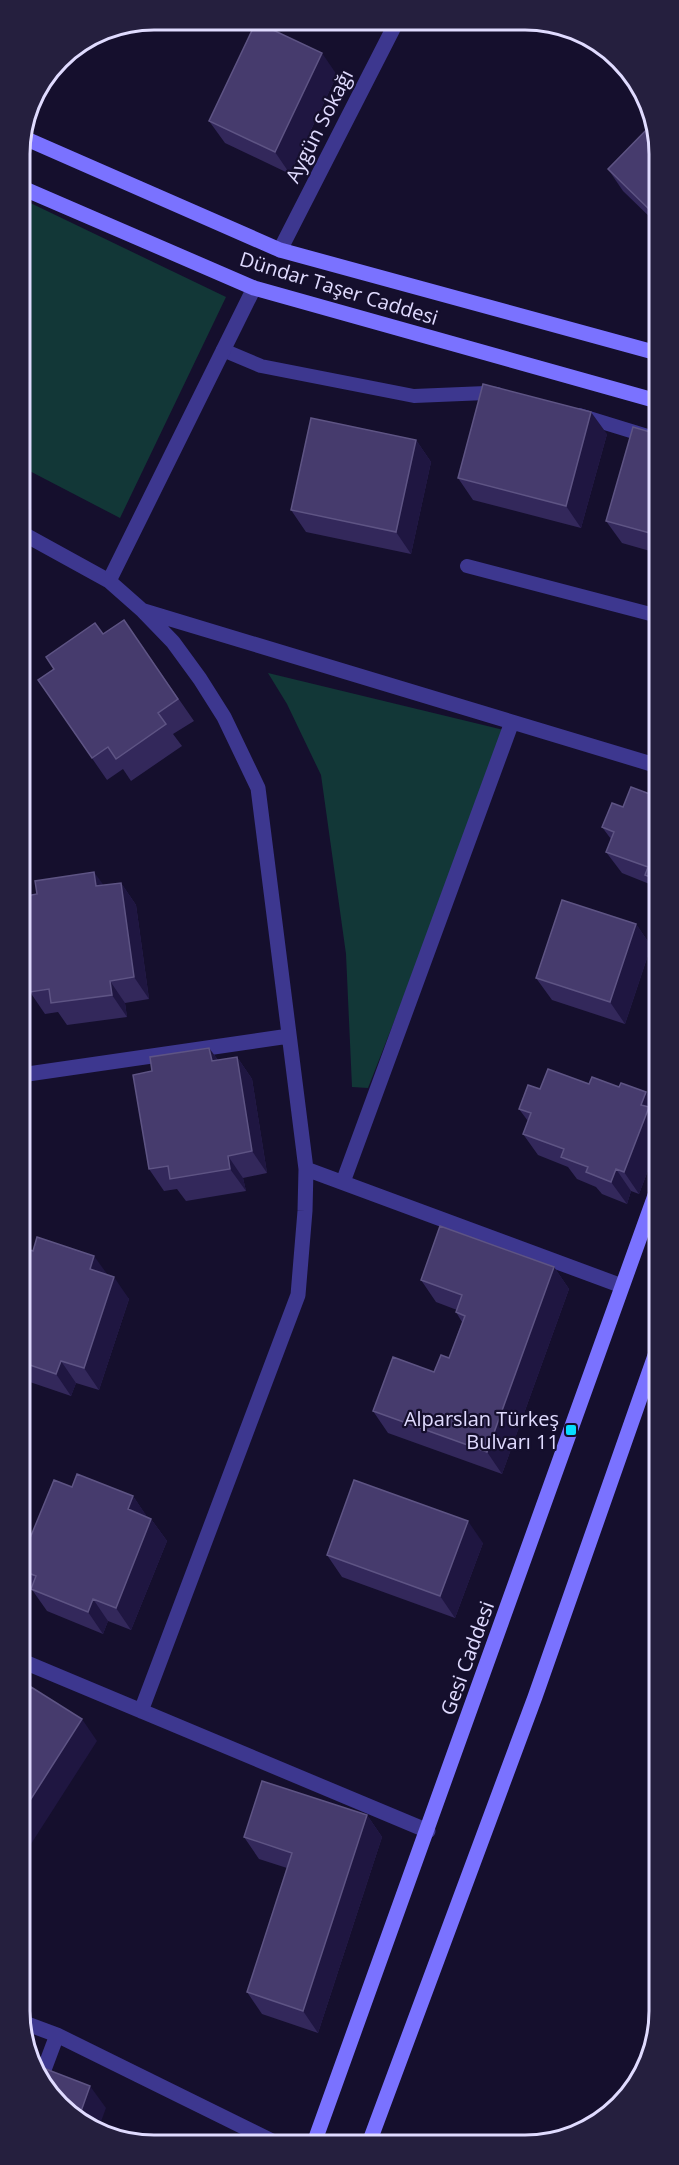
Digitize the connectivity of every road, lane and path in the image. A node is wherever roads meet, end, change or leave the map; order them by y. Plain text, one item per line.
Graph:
1 (392, 30) edge
2 (31, 141) edge
3 (30, 191) edge
4 (280, 250) junction
5 (254, 288) junction
6 (223, 350) junction
7 (649, 351) edge
8 (513, 396) edge
9 (649, 399) edge
10 (567, 411) edge
11 (649, 437) edge
12 (30, 538) edge
13 (467, 566) dead end
14 (109, 581) junction
15 (143, 611) junction
16 (649, 614) edge
17 (512, 722) junction
18 (649, 763) edge
19 (290, 1036) junction
20 (30, 1074) edge
21 (306, 1168) junction
22 (343, 1182) junction
23 (649, 1212) edge
24 (622, 1286) junction
25 (649, 1373) edge
26 (30, 1664) edge
27 (141, 1711) junction
28 (428, 1831) junction
29 (31, 2025) edge
30 (57, 2035) junction
31 (44, 2069) edge
32 (260, 2135) edge
33 (317, 2135) edge
34 (372, 2135) edge

1 - 4 street, Aygün Sokağı
2 - 4 main road, Dündar Taşer Caddesi
3 - 5 main road, Dündar Taşer Caddesi
4 - 7 main road, Dündar Taşer Caddesi
5 - 6 street
5 - 9 main road, Dündar Taşer Caddesi
6 - 8 lane
6 - 14 street
10 - 11 lane
12 - 14 street
13 - 16 lane
14 - 15 street
15 - 17 street
15 - 19 street
17 - 18 street
17 - 22 street
19 - 20 street
19 - 21 street
21 - 22 street
21 - 27 street
22 - 24 street
23 - 24 main road, Gesi Caddesi
24 - 28 main road, Gesi Caddesi
25 - 34 main road
26 - 27 street
27 - 28 street
28 - 33 main road, Gesi Caddesi
29 - 30 street
30 - 31 street
30 - 32 street

